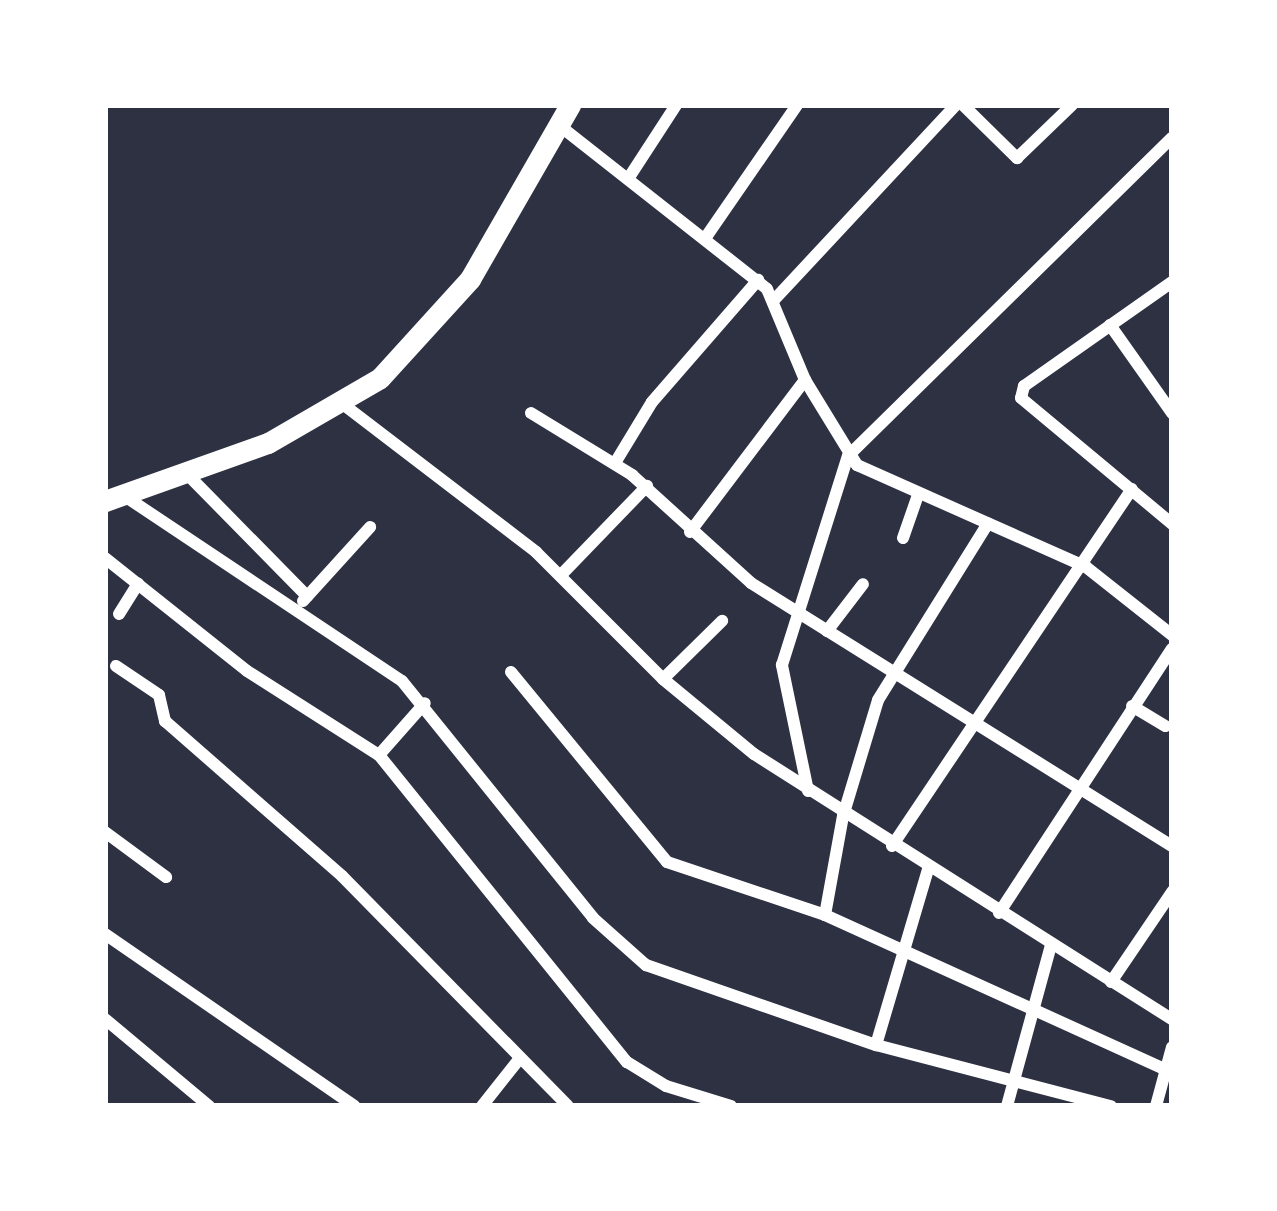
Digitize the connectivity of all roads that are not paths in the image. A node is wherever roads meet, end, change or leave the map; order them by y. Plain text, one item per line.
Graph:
1 (570, 105) edge
2 (676, 105) edge
3 (797, 105) edge
4 (960, 105) edge
5 (1072, 105) edge
6 (560, 126) junction
7 (1172, 138) edge
8 (628, 179) junction
9 (706, 237) junction
10 (758, 280) junction
11 (1172, 282) edge
12 (774, 299) junction
13 (1111, 325) junction
14 (805, 380) junction
15 (344, 405) junction
16 (531, 413) dead end
17 (1172, 413) edge
18 (848, 456) junction
19 (614, 463) junction
20 (188, 475) junction
21 (647, 485) junction
22 (1132, 489) junction
23 (918, 495) junction
24 (114, 498) edge
25 (1169, 517) edge
26 (988, 523) junction
27 (370, 527) dead end
28 (690, 532) junction
29 (902, 538) dead end
30 (105, 558) edge
31 (1087, 567) junction
32 (561, 575) junction
33 (138, 584) junction
34 (863, 584) dead end
35 (307, 596) junction
36 (294, 610) junction
37 (796, 612) junction
38 (119, 614) dead end
39 (722, 621) dead end
40 (826, 631) junction
41 (1172, 635) edge
42 (1172, 649) edge
43 (116, 665) dead end
44 (892, 671) junction
45 (512, 672) dead end
46 (663, 679) junction
47 (424, 704) junction
48 (1132, 706) junction
49 (976, 724) junction
50 (1165, 726) dead end
51 (379, 755) junction
52 (1076, 786) junction
53 (808, 792) junction
54 (843, 816) junction
55 (105, 832) edge
56 (892, 846) junction
57 (1172, 846) edge
58 (928, 869) junction
59 (166, 878) dead end
60 (1172, 892) edge
61 (999, 913) junction
62 (826, 915) junction
63 (105, 934) edge
64 (1052, 945) junction
65 (904, 949) junction
66 (1111, 982) junction
67 (1034, 1009) junction
68 (105, 1019) edge
69 (1172, 1019) edge
70 (876, 1046) junction
71 (1172, 1047) edge
72 (520, 1058) junction
73 (1166, 1070) junction
74 (1014, 1081) junction
75 (209, 1106) edge
76 (354, 1106) edge
77 (482, 1106) edge
78 (568, 1106) edge
79 (731, 1106) edge
80 (1007, 1106) edge
81 (1111, 1106) edge
82 (1156, 1106) edge

1 - 6 street
2 - 8 street
3 - 9 street
4 - 5 street
4 - 12 street
6 - 8 street
6 - 15 street
7 - 18 street
8 - 9 street
9 - 10 street
10 - 12 street
10 - 19 street
11 - 13 street
12 - 14 street
13 - 17 street
13 - 22 street
14 - 18 street
14 - 28 street
15 - 20 street
15 - 32 street
16 - 19 street
18 - 23 street
18 - 37 street
19 - 21 street
20 - 24 street
20 - 35 street
21 - 28 street
21 - 32 street
22 - 25 street
22 - 31 street
23 - 26 street
23 - 29 street
24 - 36 street
26 - 31 street
26 - 44 street
27 - 35 street
28 - 37 street
30 - 33 street
31 - 41 street
31 - 49 street
32 - 46 street
33 - 38 street
33 - 51 street
34 - 40 street
35 - 36 street
36 - 47 street
37 - 40 street
37 - 53 street
39 - 46 street
40 - 44 street
42 - 48 street
43 - 72 street
44 - 49 street
44 - 54 street
45 - 62 street
46 - 53 street
47 - 51 street
47 - 70 street
48 - 50 street
48 - 52 street
49 - 52 street
49 - 56 street
51 - 79 street
52 - 57 street
52 - 61 street
53 - 54 street
54 - 56 street
54 - 62 street
55 - 59 street
56 - 58 street
58 - 61 street
58 - 65 street
60 - 66 street
61 - 64 street
62 - 65 street
63 - 76 street
64 - 66 street
64 - 67 street
65 - 67 street
65 - 70 street
66 - 69 street
67 - 73 street
67 - 74 street
68 - 75 street
70 - 74 street
71 - 73 street
72 - 77 street
72 - 78 street
73 - 82 street
74 - 80 street
74 - 81 street

